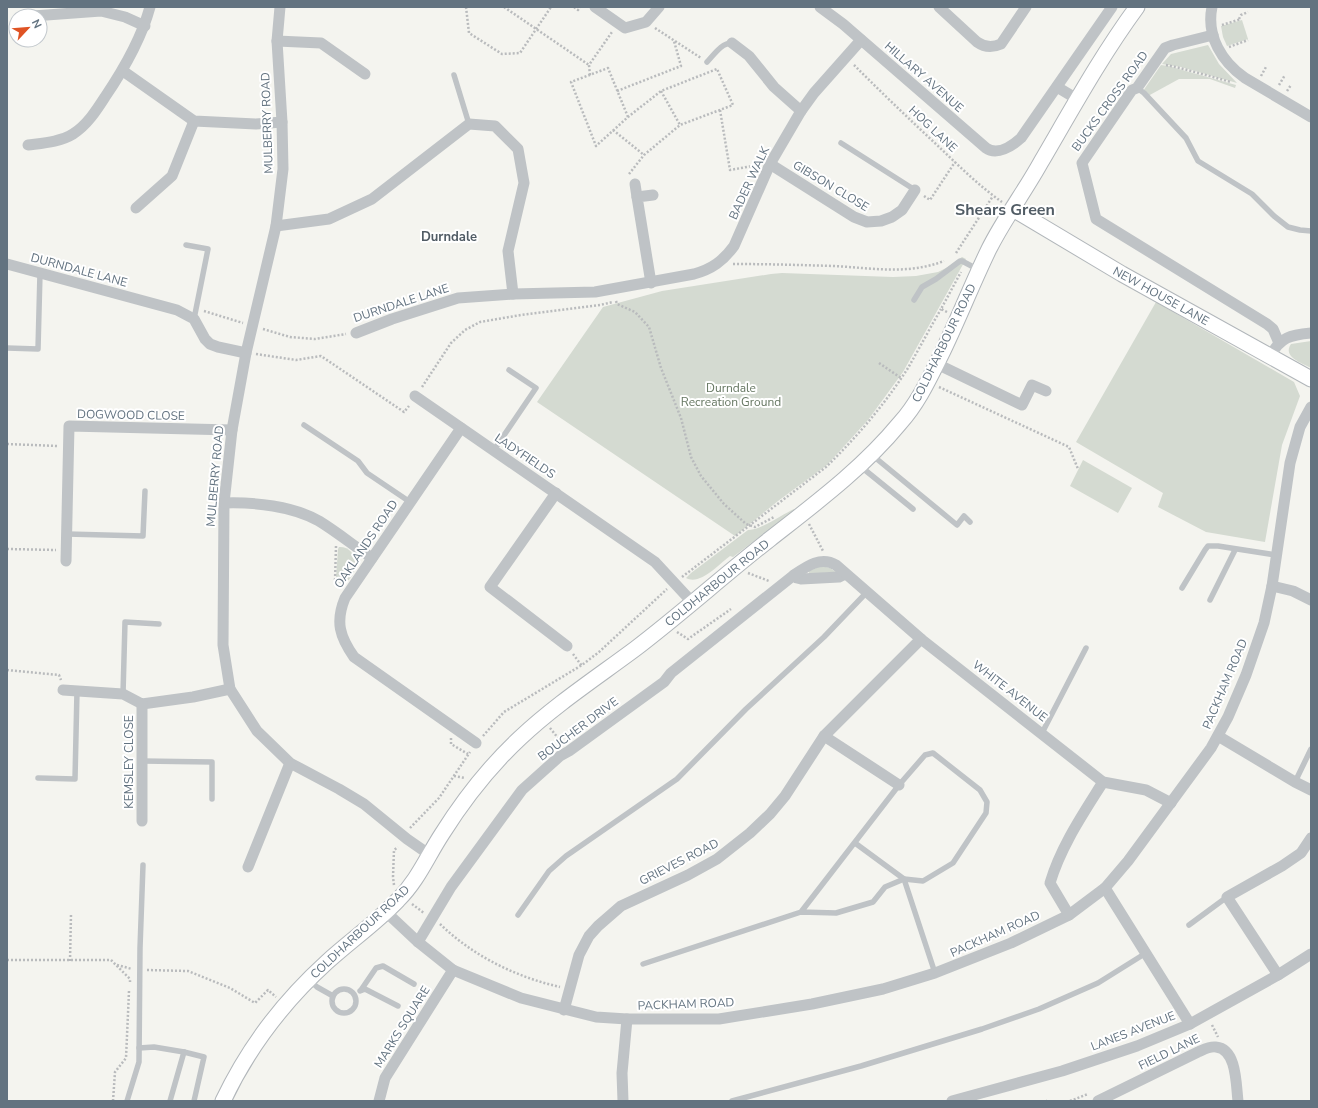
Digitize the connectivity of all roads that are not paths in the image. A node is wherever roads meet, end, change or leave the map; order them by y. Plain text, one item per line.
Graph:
1 (150, 7) edge
2 (280, 7) edge
3 (595, 7) edge
4 (660, 7) edge
5 (820, 7) edge
6 (938, 7) edge
7 (1026, 7) edge
8 (1112, 7) edge
9 (1137, 7) edge
10 (1212, 7) edge
11 (48, 15) edge
12 (145, 26) junction
13 (1213, 36) junction
14 (861, 40) junction
15 (277, 41) junction
16 (732, 43) joint
17 (707, 62) dead end
18 (123, 72) junction
19 (365, 74) dead end
20 (454, 75) dead end
21 (1057, 87) junction
22 (1137, 88) junction
23 (1077, 99) junction
24 (801, 111) junction
25 (1311, 117) edge
26 (194, 121) junction
27 (282, 122) junction
28 (469, 124) junction
29 (841, 143) dead end
30 (28, 146) dead end
31 (770, 164) junction
32 (635, 184) road end
33 (915, 190) joint
34 (653, 195) dead end
35 (637, 197) junction
36 (136, 208) dead end
37 (1013, 209) junction
38 (276, 226) junction
39 (1311, 231) edge
40 (186, 245) dead end
41 (7, 264) edge
42 (718, 264) joint
43 (973, 266) junction
44 (40, 273) junction
45 (651, 283) junction
46 (513, 294) junction
47 (914, 300) dead end
48 (195, 314) junction
49 (356, 333) road end
50 (1311, 333) edge
51 (1279, 342) junction
52 (7, 348) edge
53 (246, 353) junction
54 (1270, 356) junction
55 (937, 364) junction
56 (510, 370) dead end
57 (1311, 379) edge
58 (1046, 391) dead end
59 (415, 396) road end
60 (1311, 407) edge
61 (304, 425) dead end
62 (461, 428) junction
63 (232, 430) junction
64 (494, 450) junction
65 (872, 454) junction
66 (860, 466) junction
67 (145, 491) dead end
68 (556, 493) junction
69 (224, 502) junction
70 (410, 502) junction
71 (913, 509) dead end
72 (970, 522) dead end
73 (67, 534) junction
74 (1235, 550) junction
75 (67, 555) road end
76 (1276, 555) junction
77 (372, 558) junction
78 (845, 574) junction
79 (794, 575) junction
80 (1272, 586) junction
81 (1182, 588) dead end
82 (867, 592) junction
83 (1210, 600) dead end
84 (1311, 600) edge
85 (692, 602) junction
86 (159, 624) dead end
87 (921, 639) junction
88 (567, 646) road end
89 (1086, 648) dead end
90 (230, 689) junction
91 (63, 690) road end
92 (77, 691) junction
93 (123, 694) junction
94 (142, 704) junction
95 (1042, 733) junction
96 (824, 736) junction
97 (1218, 736) junction
98 (476, 743) road end
99 (1311, 749) edge
100 (142, 761) junction
101 (290, 763) junction
102 (38, 778) dead end
103 (1104, 782) junction
104 (1295, 782) junction
105 (899, 785) junction
106 (1311, 790) edge
107 (212, 800) dead end
108 (1171, 804) junction
109 (142, 821) dead end
110 (1311, 838) edge
111 (855, 843) junction
112 (430, 855) junction
113 (143, 865) dead end
114 (248, 867) dead end
115 (904, 879) junction
116 (1105, 888) junction
117 (1227, 897) junction
118 (386, 912) junction
119 (801, 912) junction
120 (518, 914) dead end
121 (1069, 914) junction
122 (1189, 924) dead end
123 (418, 942) junction
124 (1146, 953) junction
125 (1311, 954) edge
126 (643, 964) dead end
127 (453, 970) junction
128 (935, 973) junction
129 (1278, 975) junction
130 (309, 980) junction
131 (414, 984) dead end
132 (361, 990) junction
133 (333, 996) junction
134 (355, 997) junction
135 (398, 1006) dead end
136 (564, 1010) junction
137 (627, 1019) junction
138 (1190, 1024) junction
139 (139, 1048) junction
140 (184, 1052) junction
141 (127, 1101) edge
142 (170, 1101) edge
143 (194, 1101) edge
144 (223, 1101) edge
145 (379, 1101) edge
146 (623, 1101) edge
147 (732, 1101) edge
148 (952, 1101) edge
149 (1098, 1101) edge
150 (1238, 1101) edge

1 - 12 street
2 - 15 street, MULBERRY ROAD
3 - 4 street
5 - 14 street, HILLARY AVENUE
6 - 7 street
8 - 21 street
9 - 23 street, COLDHARBOUR ROAD
10 - 13 street
11 - 12 street
12 - 18 street
13 - 22 street, BUCKS CROSS ROAD
13 - 25 street
14 - 21 street, HILLARY AVENUE
14 - 24 street, BADER WALK
15 - 19 street
15 - 27 street, MULBERRY ROAD
16 - 17 lane
16 - 24 street
18 - 26 street
18 - 30 street
20 - 28 lane
21 - 23 street
22 - 39 lane
22 - 51 street, BUCKS CROSS ROAD
23 - 37 street, COLDHARBOUR ROAD
24 - 31 street, BADER WALK
26 - 27 street
26 - 36 street
27 - 38 street, MULBERRY ROAD
28 - 38 street
28 - 46 street
29 - 33 lane
31 - 33 street, GIBSON CLOSE
31 - 42 street, BADER WALK
32 - 35 street
34 - 35 street
35 - 45 street
37 - 43 street, COLDHARBOUR ROAD
37 - 54 street, NEW HOUSE LANE
38 - 53 street, MULBERRY ROAD
40 - 48 lane
41 - 44 street, DURNDALE LANE
42 - 45 street, DURNDALE LANE
43 - 47 lane
43 - 55 street, COLDHARBOUR ROAD
44 - 48 street, DURNDALE LANE
44 - 52 lane
45 - 46 street, DURNDALE LANE
46 - 49 street, DURNDALE LANE
48 - 53 street
50 - 51 street
51 - 54 street
53 - 63 street, MULBERRY ROAD
54 - 57 street, NEW HOUSE LANE
55 - 58 street
55 - 65 street, COLDHARBOUR ROAD
56 - 64 lane
59 - 62 street, LADYFIELDS
60 - 76 street, PACKHAM ROAD
61 - 70 lane
62 - 64 street, LADYFIELDS
62 - 70 street, OAKLANDS ROAD
63 - 69 street, MULBERRY ROAD
63 - 73 street, DOGWOOD CLOSE
64 - 68 street, LADYFIELDS
65 - 66 street, COLDHARBOUR ROAD
65 - 72 lane
66 - 71 lane
66 - 85 street, COLDHARBOUR ROAD
67 - 73 lane
68 - 85 street, LADYFIELDS
68 - 88 street
69 - 77 street
69 - 90 street, MULBERRY ROAD
70 - 77 street, OAKLANDS ROAD
73 - 75 street, DOGWOOD CLOSE
74 - 76 lane
74 - 81 lane
74 - 83 lane
76 - 80 street, PACKHAM ROAD
77 - 98 street, OAKLANDS ROAD
78 - 79 street
78 - 79 street, BOUCHER DRIVE
78 - 82 street, WHITE AVENUE
79 - 123 street, BOUCHER DRIVE
80 - 84 street
80 - 97 street, PACKHAM ROAD
82 - 87 street, WHITE AVENUE
82 - 120 lane
85 - 112 street, COLDHARBOUR ROAD
86 - 93 lane
87 - 95 street, WHITE AVENUE
87 - 96 street, GRIEVES ROAD
89 - 95 lane
90 - 94 street, KEMSLEY CLOSE
90 - 101 street, MULBERRY ROAD
91 - 92 street, KEMSLEY CLOSE
92 - 93 street, KEMSLEY CLOSE
92 - 102 lane
93 - 94 street, KEMSLEY CLOSE
94 - 100 street, KEMSLEY CLOSE
95 - 103 street, WHITE AVENUE
96 - 105 street
96 - 136 street, GRIEVES ROAD
97 - 104 street
97 - 108 street, PACKHAM ROAD
99 - 104 lane
100 - 107 lane
100 - 109 street, KEMSLEY CLOSE
101 - 112 street, MULBERRY ROAD
101 - 114 street
103 - 108 street, WHITE AVENUE
103 - 121 street
104 - 106 street
105 - 111 lane
105 - 115 lane
108 - 116 street, PACKHAM ROAD
110 - 117 street
111 - 115 lane
111 - 119 lane
112 - 118 street, COLDHARBOUR ROAD
113 - 139 lane
115 - 119 lane
115 - 128 lane
116 - 121 street, PACKHAM ROAD
116 - 124 street
117 - 122 lane
117 - 129 street
118 - 123 street, PACKHAM ROAD
118 - 130 street, COLDHARBOUR ROAD
119 - 126 lane
121 - 128 street, PACKHAM ROAD
123 - 127 street, PACKHAM ROAD
124 - 138 street
124 - 147 lane
125 - 129 street, LANES AVENUE
127 - 136 street, PACKHAM ROAD
127 - 145 street, MARKS SQUARE
128 - 137 street, PACKHAM ROAD
129 - 138 street, LANES AVENUE
130 - 133 lane
130 - 144 street, COLDHARBOUR ROAD
131 - 132 lane
132 - 134 lane
132 - 135 lane
133 - 134 lane
133 - 134 lane
136 - 137 street, PACKHAM ROAD
137 - 146 street
138 - 148 street, LANES AVENUE
139 - 140 lane
139 - 141 lane
140 - 142 lane
140 - 143 lane
149 - 150 street, FIELD LANE

